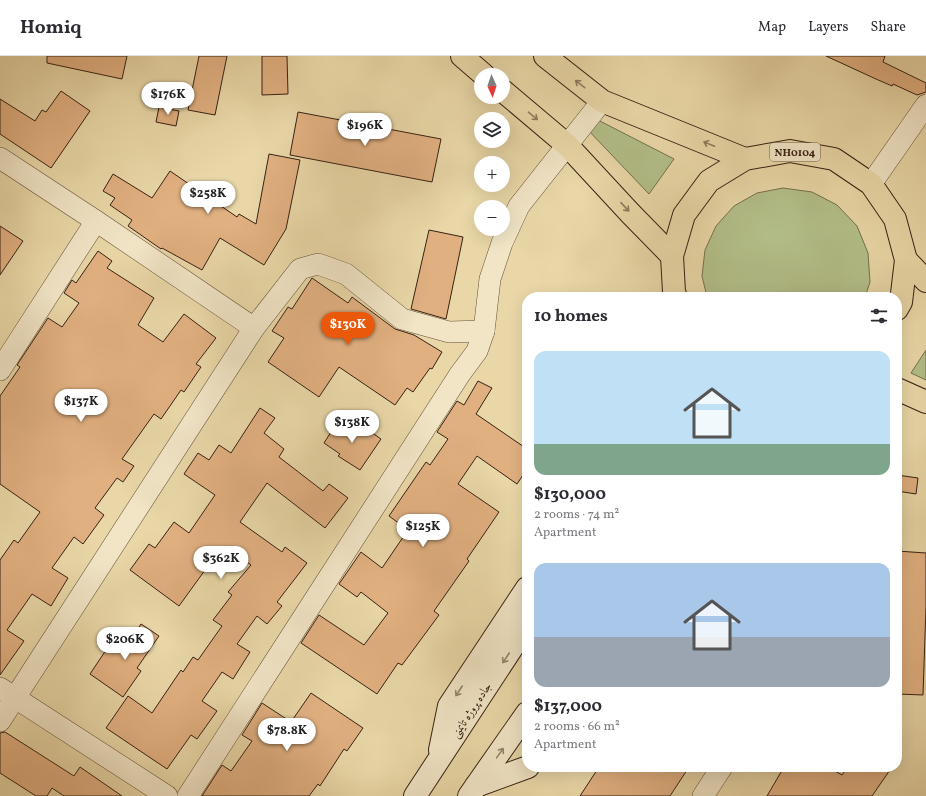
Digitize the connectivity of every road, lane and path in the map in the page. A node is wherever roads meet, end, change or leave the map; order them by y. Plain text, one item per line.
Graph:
1 (462, 56) edge
2 (545, 56) edge
3 (476, 68) edge
4 (510, 97) edge
5 (602, 101) junction
6 (926, 105) edge
7 (568, 145) junction
8 (0, 158) edge
9 (745, 159) junction
10 (871, 184) junction
11 (96, 221) junction
12 (672, 256) junction
13 (906, 260) junction
14 (926, 281) edge
15 (675, 292) edge
16 (902, 294) edge
17 (254, 328) junction
18 (484, 331) junction
19 (0, 370) edge
20 (902, 391) edge
21 (926, 402) edge
22 (522, 596) edge
23 (522, 633) edge
24 (8, 693) edge
25 (0, 721) edge
26 (522, 721) edge
27 (438, 761) junction
28 (522, 770) edge
29 (719, 772) edge
30 (473, 791) edge
31 (168, 796) edge
32 (188, 796) edge
33 (415, 796) edge
34 (703, 796) edge

1 - 3 highway
5 -> 2 highway
4 -> 7 highway
5 - 7 street
9 -> 5 highway
6 - 10 street
7 -> 12 highway
7 - 18 street
8 - 11 street
9 - 10 highway, NH0104
9 - 12 highway, NH0104
10 - 13 highway, NH0104
11 - 17 street
11 - 19 street
12 - 15 highway, NH0104
13 - 14 highway, NH0104
13 - 16 highway, NH0104
17 - 18 street
17 - 24 street
18 - 32 street
20 - 21 highway
22 -> 27 main road
23 -> 27 main road, جاده پروژه تایمنی
24 - 25 street
24 - 31 street
30 -> 26 main road
27 - 33 main road, جاده پروژه تایمنی
28 - 30 main road
29 - 34 street

